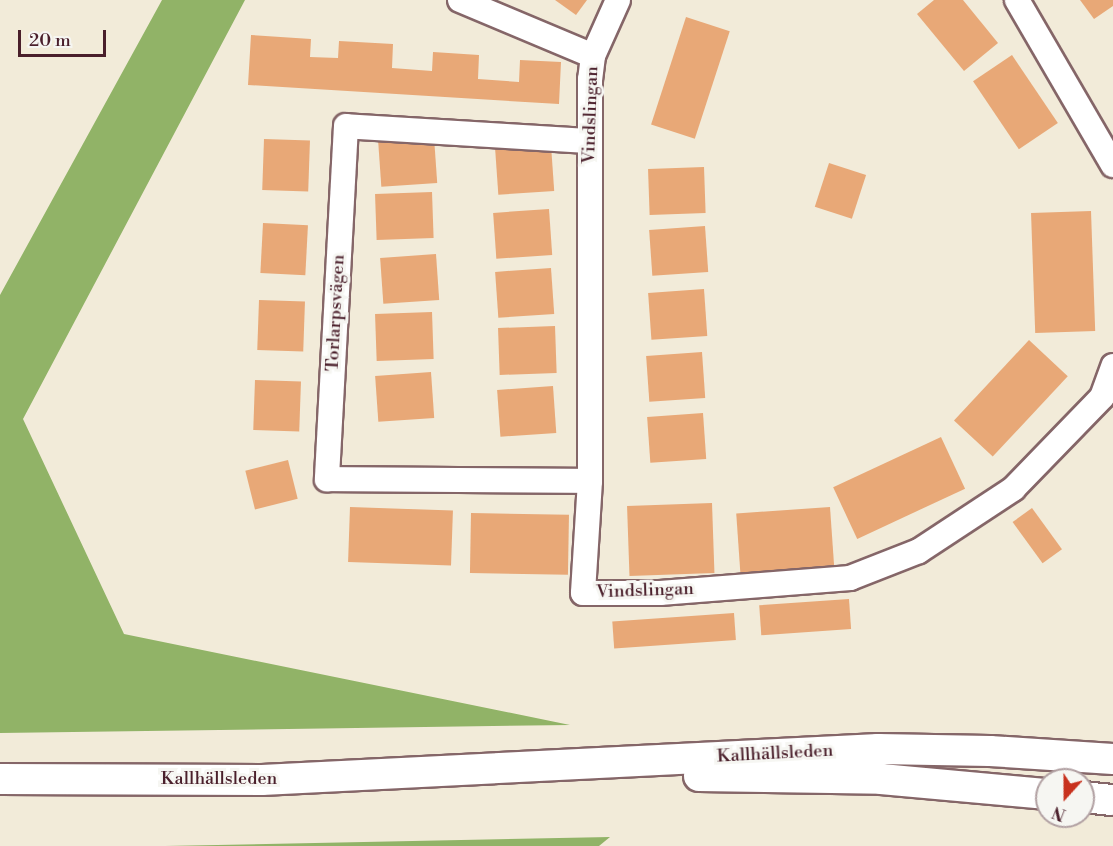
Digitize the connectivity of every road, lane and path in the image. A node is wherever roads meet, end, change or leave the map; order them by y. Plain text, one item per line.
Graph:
1 (460, 0) edge
2 (618, 0) edge
3 (1017, 0) edge
4 (593, 56) junction
5 (588, 141) junction
6 (1113, 165) edge
7 (1113, 366) edge
8 (590, 481) junction
9 (1113, 759) edge
10 (438, 772) junction
11 (0, 779) edge
12 (1035, 793) edge
13 (1095, 798) edge
14 (1113, 800) edge

1 - 4 street
2 - 4 street, Vindslingan
3 - 6 street
4 - 5 street, Vindslingan
5 - 8 street, Vindslingan
5 - 8 street, Torlarpsvägen
7 - 8 street, Vindslingan
9 - 10 street, Kallhällsleden
10 - 11 street, Kallhällsleden
10 - 12 street, Kallhällsleden
13 - 14 street

